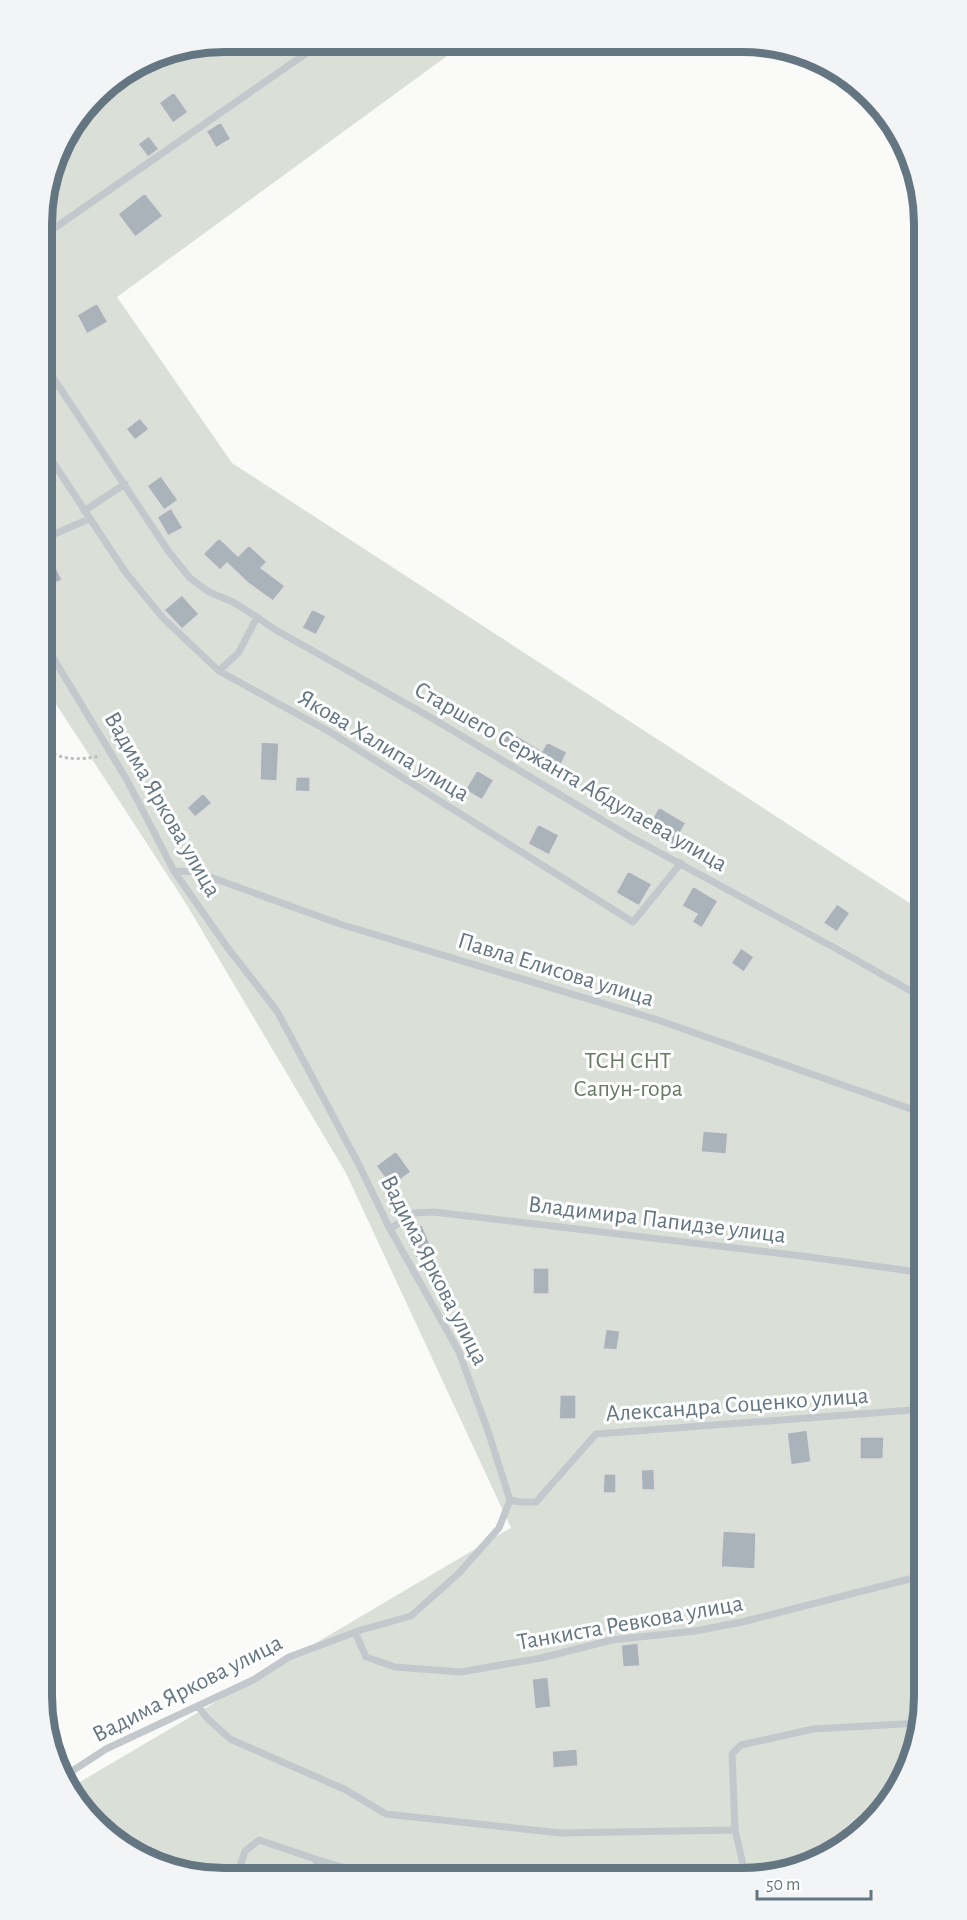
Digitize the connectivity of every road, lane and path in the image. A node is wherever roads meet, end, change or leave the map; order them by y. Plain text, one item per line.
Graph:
1 (307, 53) edge
2 (53, 230) edge
3 (54, 379) dead end
4 (53, 462) edge
5 (125, 484) junction
6 (84, 511) junction
7 (89, 519) junction
8 (53, 535) edge
9 (257, 617) junction
10 (53, 658) edge
11 (219, 671) junction
12 (53, 754) edge
13 (112, 754) junction
14 (681, 864) junction
15 (174, 871) junction
16 (914, 993) edge
17 (914, 1110) edge
18 (390, 1230) junction
19 (914, 1271) edge
20 (914, 1410) edge
21 (510, 1500) junction
22 (914, 1578) edge
23 (355, 1632) junction
24 (199, 1707) junction
25 (912, 1724) edge
26 (71, 1772) edge
27 (735, 1830) junction
28 (318, 1860) junction
29 (240, 1868) edge
30 (315, 1868) edge
31 (345, 1868) edge
32 (744, 1868) edge

1 - 2 lane
3 - 5 lane
4 - 6 lane, Якова Халипа улица
5 - 6 lane
5 - 9 lane
6 - 7 lane, Якова Халипа улица
7 - 8 lane
7 - 11 lane, Якова Халипа улица
9 - 11 lane
9 - 14 lane, Старшего Сержанта Абдулаева улица
10 - 13 lane, Вадима Яркова улица
11 - 14 lane, Якова Халипа улица
12 - 13 path
13 - 15 lane, Вадима Яркова улица
14 - 16 lane, Старшего Сержанта Абдулаева улица
15 - 17 lane, Павла Елисова улица
15 - 18 lane, Вадима Яркова улица
18 - 19 lane, Владимира Папидзе улица
18 - 21 lane, Вадима Яркова улица
20 - 21 lane, Александра Соценко улица
21 - 23 lane, Вадима Яркова улица
22 - 23 lane, Танкиста Ревкова улица
23 - 24 lane, Вадима Яркова улица
24 - 26 lane, Вадима Яркова улица
24 - 27 lane
25 - 27 lane
27 - 32 lane
28 - 29 lane
28 - 30 lane
28 - 31 lane

